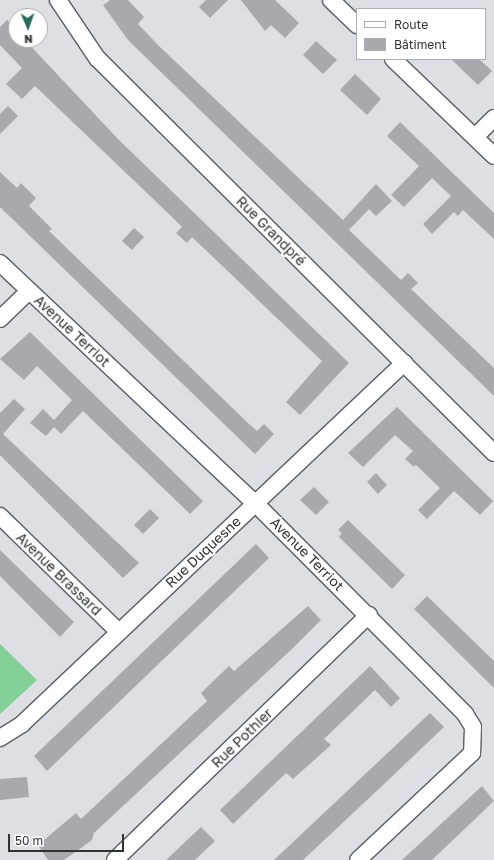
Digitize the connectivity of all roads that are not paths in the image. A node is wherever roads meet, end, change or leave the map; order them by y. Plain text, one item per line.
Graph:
1 (58, 0) edge
2 (331, 0) edge
3 (356, 24) edge
4 (394, 60) edge
5 (494, 118) edge
6 (474, 137) junction
7 (494, 156) edge
8 (0, 263) edge
9 (29, 290) junction
10 (0, 319) edge
11 (404, 363) junction
12 (494, 453) edge
13 (255, 503) junction
14 (0, 516) edge
15 (368, 615) junction
16 (119, 632) junction
17 (0, 738) edge
18 (115, 860) edge
19 (358, 860) edge

1 - 11 street, Rue Grandpré
2 - 3 street
4 - 6 street
5 - 6 street
6 - 7 street
8 - 9 street, Avenue Terriot
9 - 10 street
9 - 13 street, Avenue Terriot
11 - 12 street, Rue Grandpré
11 - 13 street, Rue Duquesne
13 - 15 street, Avenue Terriot
13 - 16 street, Rue Duquesne
14 - 16 street, Avenue Brassard
15 - 18 street, Rue Pothier
15 - 19 street, Avenue Terriot
16 - 17 street, Rue Duquesne

